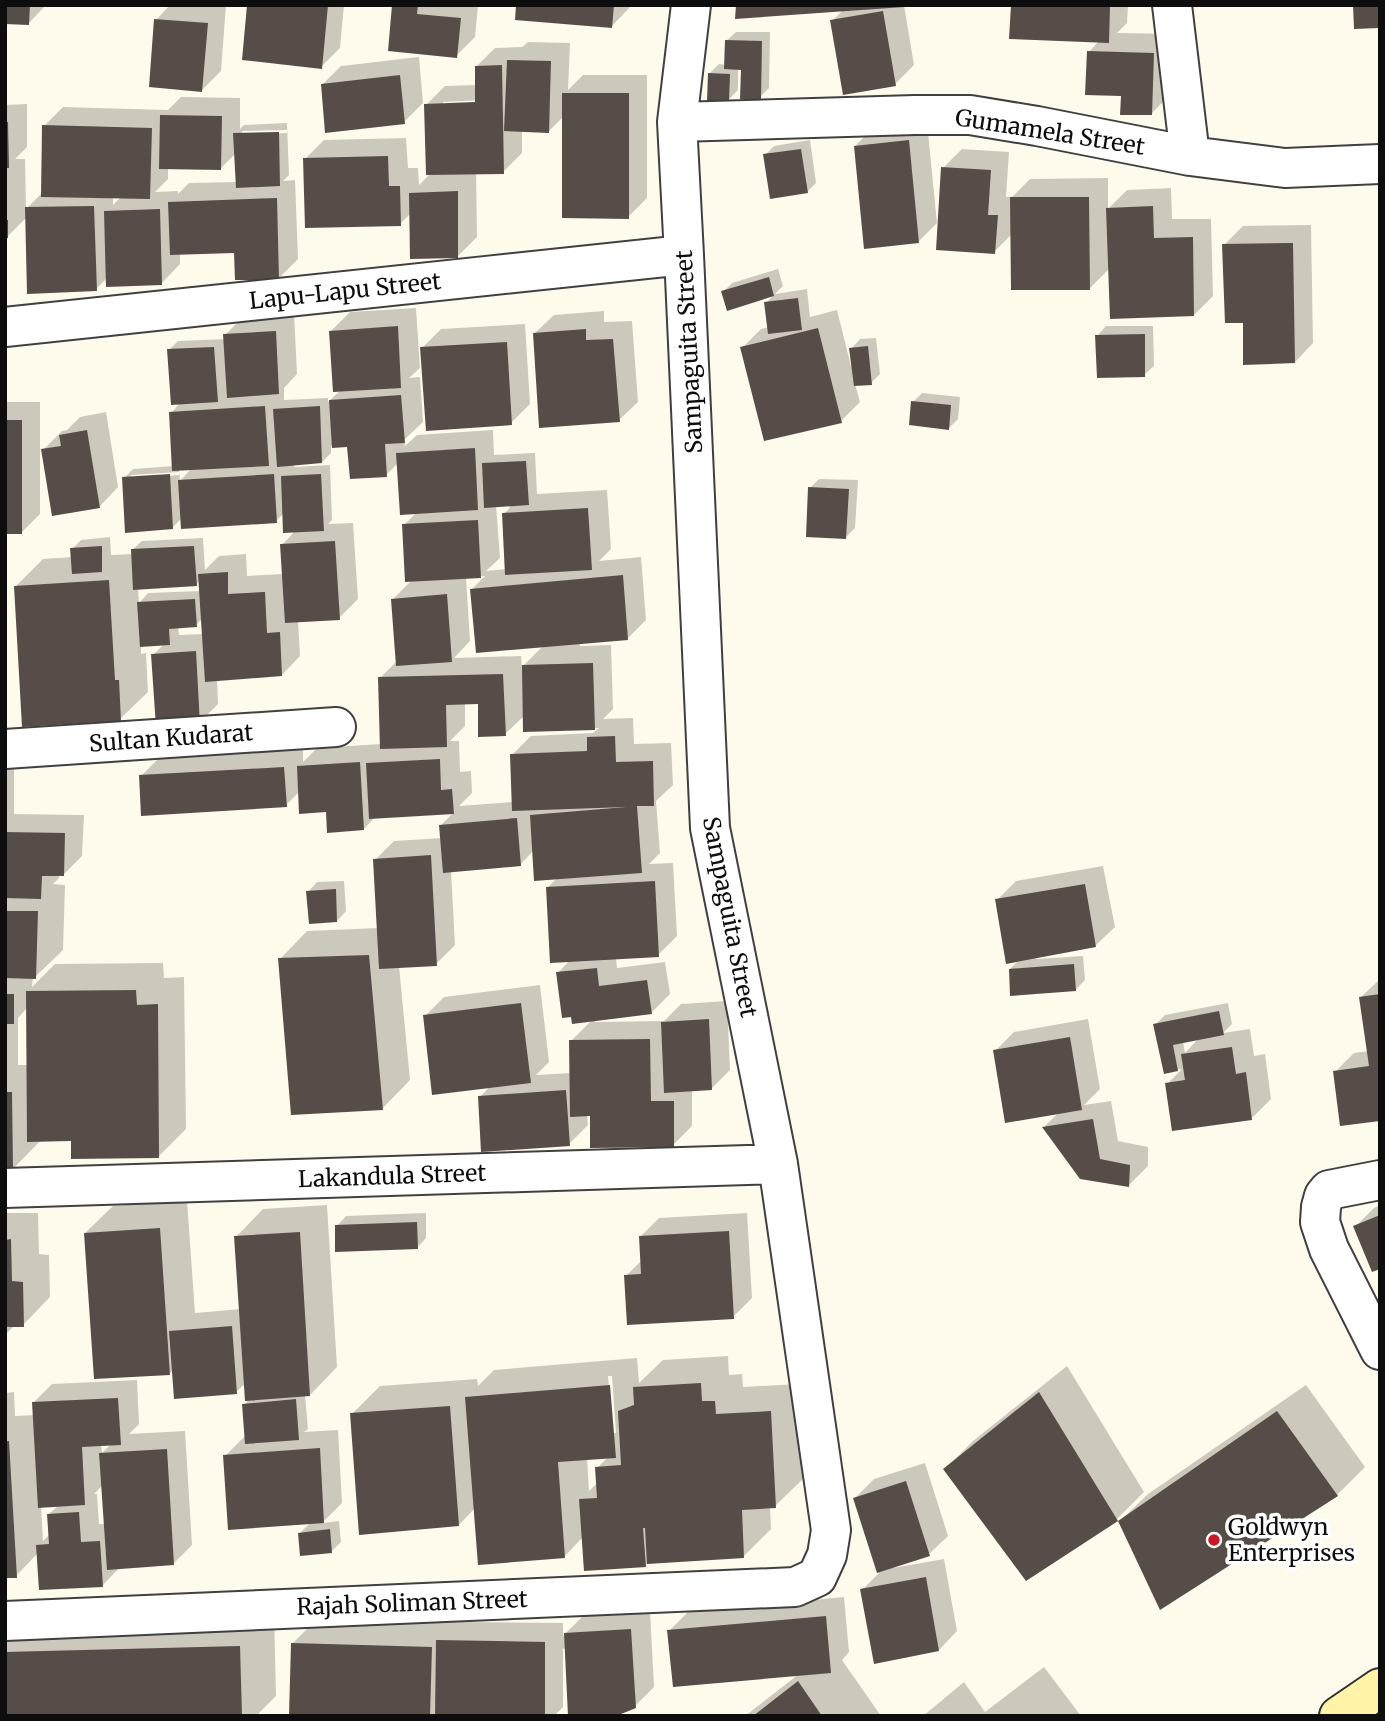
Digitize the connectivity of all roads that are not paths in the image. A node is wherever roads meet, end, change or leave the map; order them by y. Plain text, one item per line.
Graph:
1 (691, 5) edge
2 (1172, 5) edge
3 (677, 122) junction
4 (1189, 156) junction
5 (1380, 164) edge
6 (684, 255) junction
7 (5, 327) edge
8 (336, 727) dead end
9 (5, 749) edge
10 (778, 1164) junction
11 (1380, 1180) edge
12 (5, 1188) edge
13 (1380, 1349) edge
14 (817, 1577) joint
15 (5, 1621) edge
16 (1380, 1688) edge
17 (1339, 1716) edge

1 - 3 street, Sampaguita Street
2 - 4 street
3 - 4 street, Gumamela Street
3 - 6 street, Sampaguita Street
4 - 5 street, Gumamela Street
6 - 7 street, Lapu-Lapu Street
6 - 10 street, Sampaguita Street
8 - 9 street, Sultan Kudarat
10 - 12 street, Lakandula Street
10 - 14 street, Sampaguita Street
11 - 13 street
14 - 15 street, Rajah Soliman Street
16 - 17 main road

